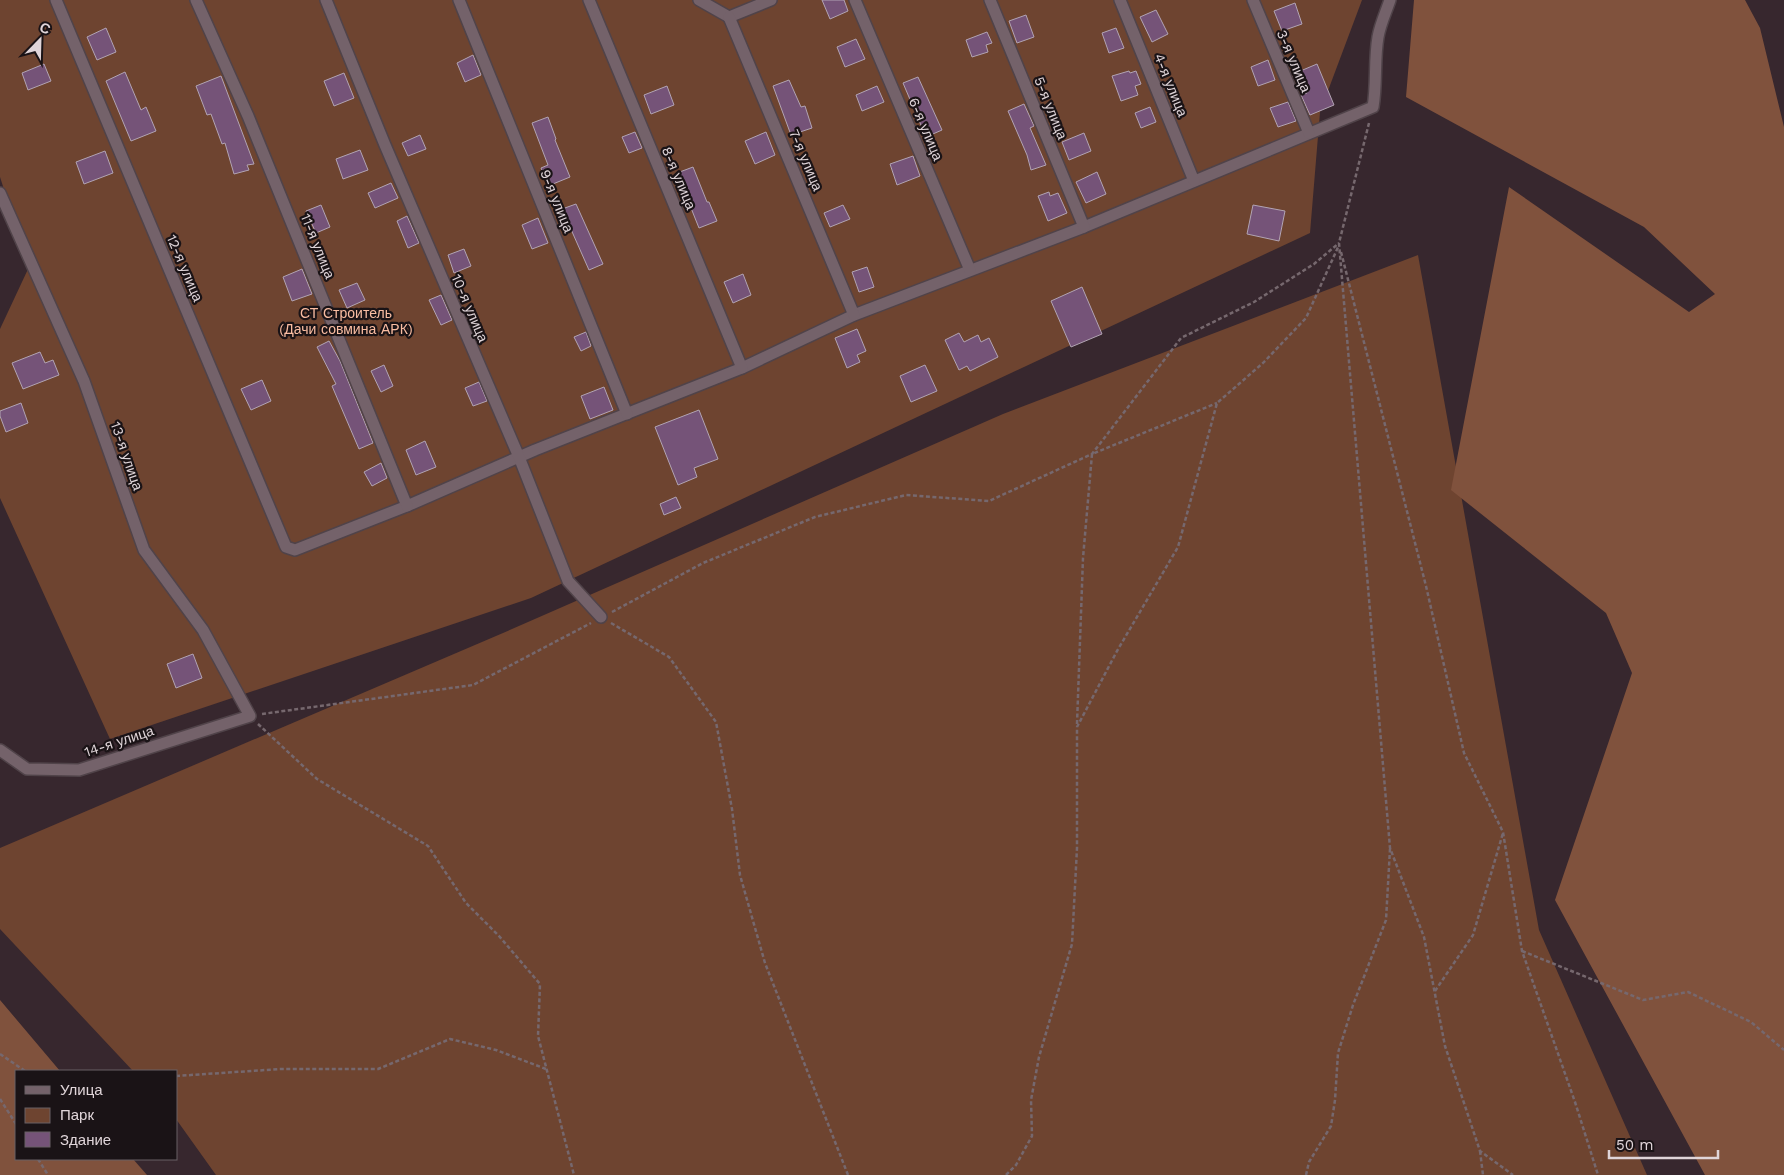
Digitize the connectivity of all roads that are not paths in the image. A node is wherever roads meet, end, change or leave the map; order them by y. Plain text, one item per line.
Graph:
1 (56, 0) edge
2 (196, 0) edge
3 (326, 0) edge
4 (459, 0) edge
5 (589, 0) edge
6 (699, 0) edge
7 (771, 0) edge
8 (856, 0) edge
9 (990, 0) edge
10 (1120, 0) edge
11 (1252, 0) edge
12 (1390, 0) edge
13 (730, 17) junction
14 (1309, 133) junction
15 (1194, 181) junction
16 (0, 193) edge
17 (1084, 227) junction
18 (970, 270) junction
19 (854, 315) junction
20 (742, 368) junction
21 (627, 414) junction
22 (519, 457) junction
23 (407, 506) junction
24 (601, 618) road end
25 (250, 716) joint
26 (0, 750) edge

1 - 23 street, 12-я улица
2 - 23 street, 11-я улица
3 - 22 street, 10-я улица
4 - 21 street, 9-я улица
5 - 20 street, 8-я улица
6 - 13 street
7 - 13 street
8 - 18 street, 6-я улица
9 - 17 street, 5-я улица
10 - 15 street, 4-я улица
11 - 14 street, 3-я улица
12 - 14 street
13 - 19 street, 7-я улица
14 - 15 street
15 - 17 street
16 - 25 street, 13-я улица
17 - 18 street
18 - 19 street
19 - 20 street
20 - 21 street
21 - 22 street
22 - 23 street
22 - 24 street, 10-я улица
25 - 26 street, 14-я улица

